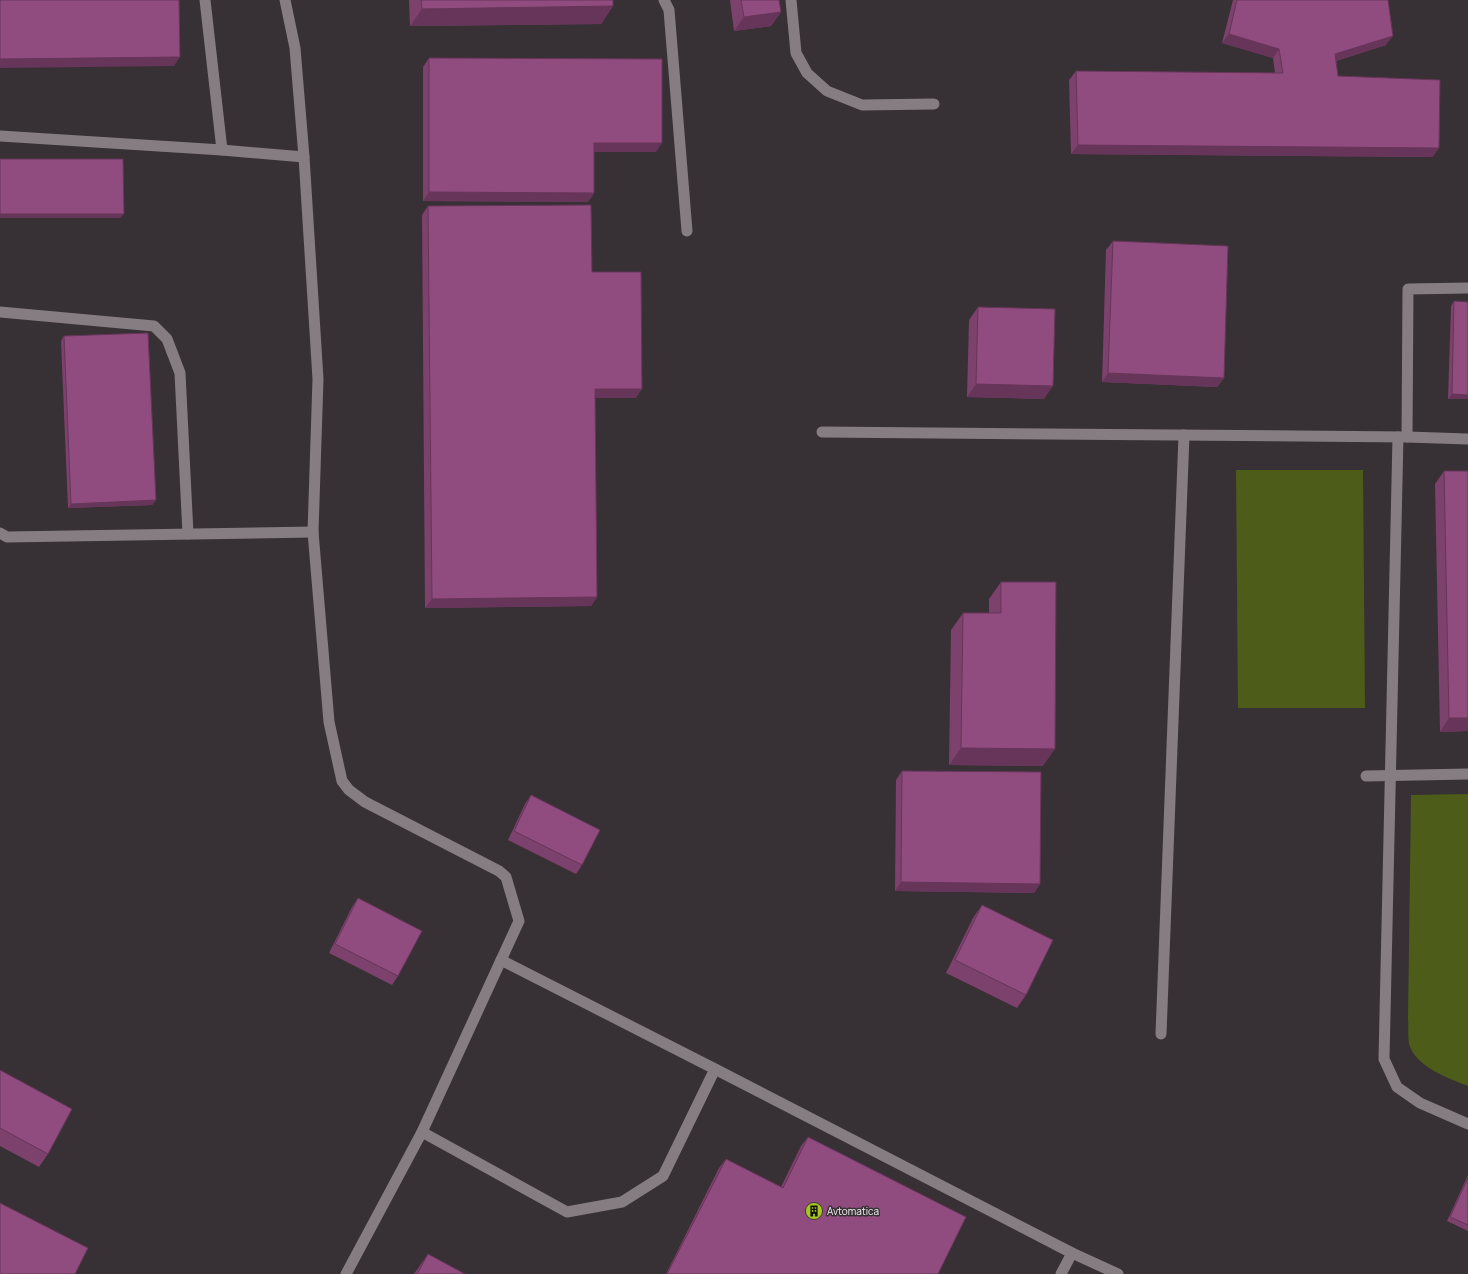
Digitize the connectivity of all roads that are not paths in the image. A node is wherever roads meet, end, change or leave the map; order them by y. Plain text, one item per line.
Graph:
1 (206, 0) edge
2 (285, 0) edge
3 (664, 0) edge
4 (791, 0) edge
5 (934, 104) dead end
6 (0, 136) edge
7 (222, 150) junction
8 (304, 157) junction
9 (687, 231) dead end
10 (1468, 288) edge
11 (0, 312) edge
12 (822, 432) dead end
13 (1184, 435) junction
14 (1402, 437) junction
15 (1468, 439) edge
16 (313, 532) junction
17 (0, 533) edge
18 (188, 534) junction
19 (1468, 774) edge
20 (1366, 776) dead end
21 (1391, 776) junction
22 (501, 960) junction
23 (1161, 1034) dead end
24 (715, 1069) junction
25 (1468, 1124) edge
26 (422, 1132) junction
27 (1072, 1253) junction
28 (346, 1274) edge
29 (1062, 1274) edge
30 (1118, 1274) edge

1 - 7 lane
2 - 8 lane
3 - 9 lane
4 - 5 lane
6 - 7 lane
7 - 8 lane
8 - 16 lane
10 - 14 lane
11 - 18 lane
12 - 13 lane
13 - 14 lane
13 - 23 lane
14 - 15 lane
14 - 21 lane
16 - 18 lane
16 - 22 lane
17 - 18 lane
19 - 21 lane
20 - 21 lane
21 - 25 lane
22 - 24 lane
22 - 26 lane
24 - 26 lane
24 - 27 lane
26 - 28 lane
27 - 29 lane
27 - 30 lane

